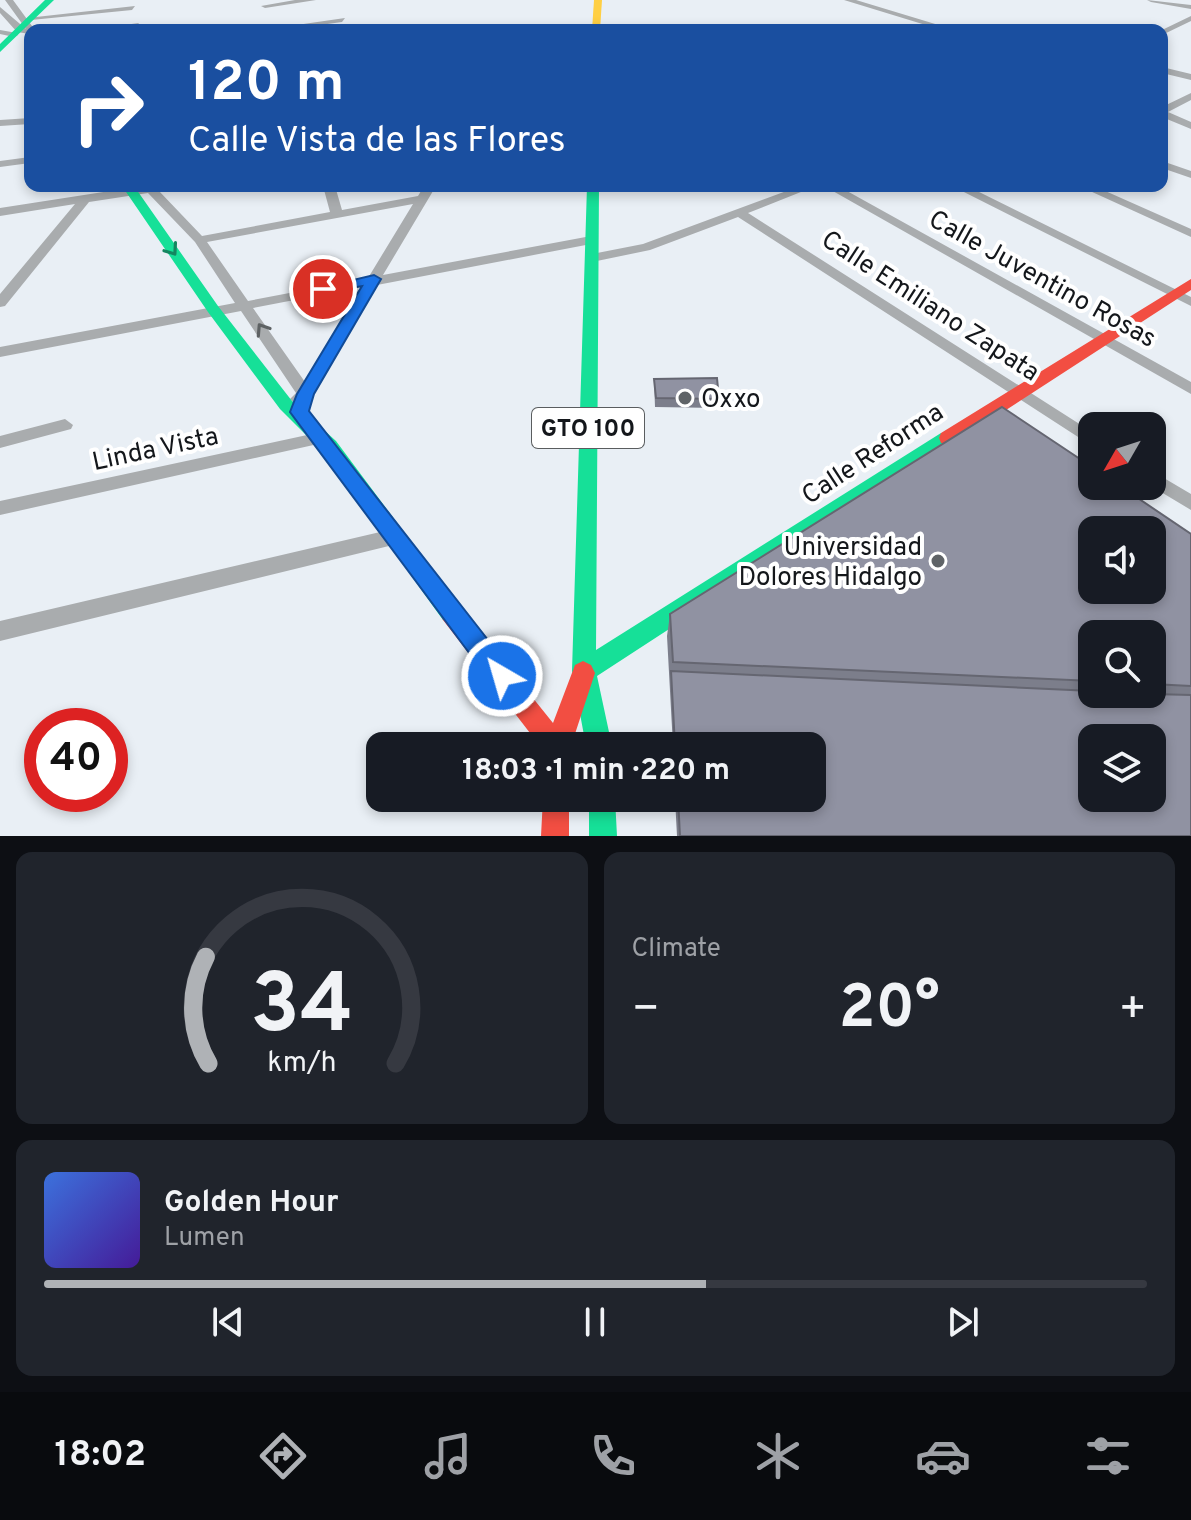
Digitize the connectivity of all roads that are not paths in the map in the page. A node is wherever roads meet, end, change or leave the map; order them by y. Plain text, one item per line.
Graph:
1 (9, 0) edge
2 (50, 0) edge
3 (312, 0) edge
4 (598, 0) edge
5 (848, 0) edge
6 (1151, 0) edge
7 (264, 3) edge
8 (1191, 7) edge
9 (132, 8) dead end
10 (0, 9) edge
11 (1191, 18) edge
12 (342, 20) dead end
13 (27, 24) edge
14 (48, 24) edge
15 (266, 24) edge
16 (312, 24) edge
17 (596, 24) edge
18 (930, 24) edge
19 (22, 29) edge
20 (1168, 30) edge
21 (0, 49) edge
22 (1191, 67) edge
23 (1170, 69) edge
24 (1191, 77) edge
25 (1191, 96) edge
26 (1168, 109) edge
27 (1168, 115) edge
28 (24, 121) edge
29 (0, 123) edge
30 (1191, 126) edge
31 (24, 161) edge
32 (0, 164) edge
33 (1168, 166) edge
34 (1191, 175) edge
35 (127, 192) edge
36 (142, 192) edge
37 (143, 192) edge
38 (331, 192) edge
39 (426, 192) edge
40 (593, 192) edge
41 (795, 192) edge
42 (841, 192) edge
43 (970, 192) edge
44 (1099, 192) edge
45 (421, 199) junction
46 (83, 202) junction
47 (0, 212) edge
48 (741, 214) junction
49 (337, 215) junction
50 (1191, 233) edge
51 (199, 240) junction
52 (592, 249) junction
53 (374, 279) junction
54 (1191, 283) edge
55 (1183, 298) edge
56 (0, 303) edge
57 (246, 303) junction
58 (213, 309) junction
59 (1103, 340) junction
60 (0, 352) edge
61 (1191, 389) edge
62 (1016, 391) junction
63 (297, 404) junction
64 (65, 425) dead end
65 (1078, 431) edge
66 (321, 438) junction
67 (0, 442) edge
68 (1166, 487) edge
69 (1191, 503) edge
70 (0, 508) edge
71 (393, 537) junction
72 (0, 631) edge
73 (584, 671) junction
74 (546, 732) edge
75 (562, 732) edge
76 (596, 732) edge
77 (556, 812) edge
78 (602, 812) edge
79 (555, 836) edge
80 (603, 836) edge

1 - 19 street
2 - 13 street
3 - 7 street
4 - 17 street
5 - 18 street
6 - 8 street
7 - 15 street
9 - 14 street
10 - 19 street
11 - 20 street
12 - 16 street
19 - 21 street
22 - 23 street
23 - 24 street
25 - 26 street
27 - 30 street
28 - 29 street
31 - 32 street
33 - 34 street
35 - 46 street
36 -> 58 street
37 - 51 street
38 - 49 street
39 - 45 street
40 - 52 street, GTO 100
41 - 48 street
42 - 59 street, Calle Juventino Rosas
43 - 55 street
44 - 50 street
45 - 49 street
45 - 53 street
46 - 47 street
46 - 56 street
48 - 52 street
48 - 62 street, Calle Emiliano Zapata
49 - 51 street
51 - 57 street
52 - 53 street
52 - 73 street, GTO 100
53 - 57 street
53 - 63 street
54 - 55 street, Calle Reforma
55 - 59 street, Calle Reforma
57 - 58 street
63 -> 57 street
58 - 60 street
58 - 63 street
59 - 61 street, Calle Juventino Rosas
59 - 62 street, Calle Reforma
62 - 65 street, Calle Emiliano Zapata
62 - 73 street, Calle Reforma
63 - 66 street
64 - 67 street
66 - 70 street, Linda Vista
66 - 71 street
68 - 69 street
71 - 72 street
71 - 74 street
73 - 75 street, GTO 100
73 - 76 street, GTO 100
77 - 79 street
78 - 80 street

